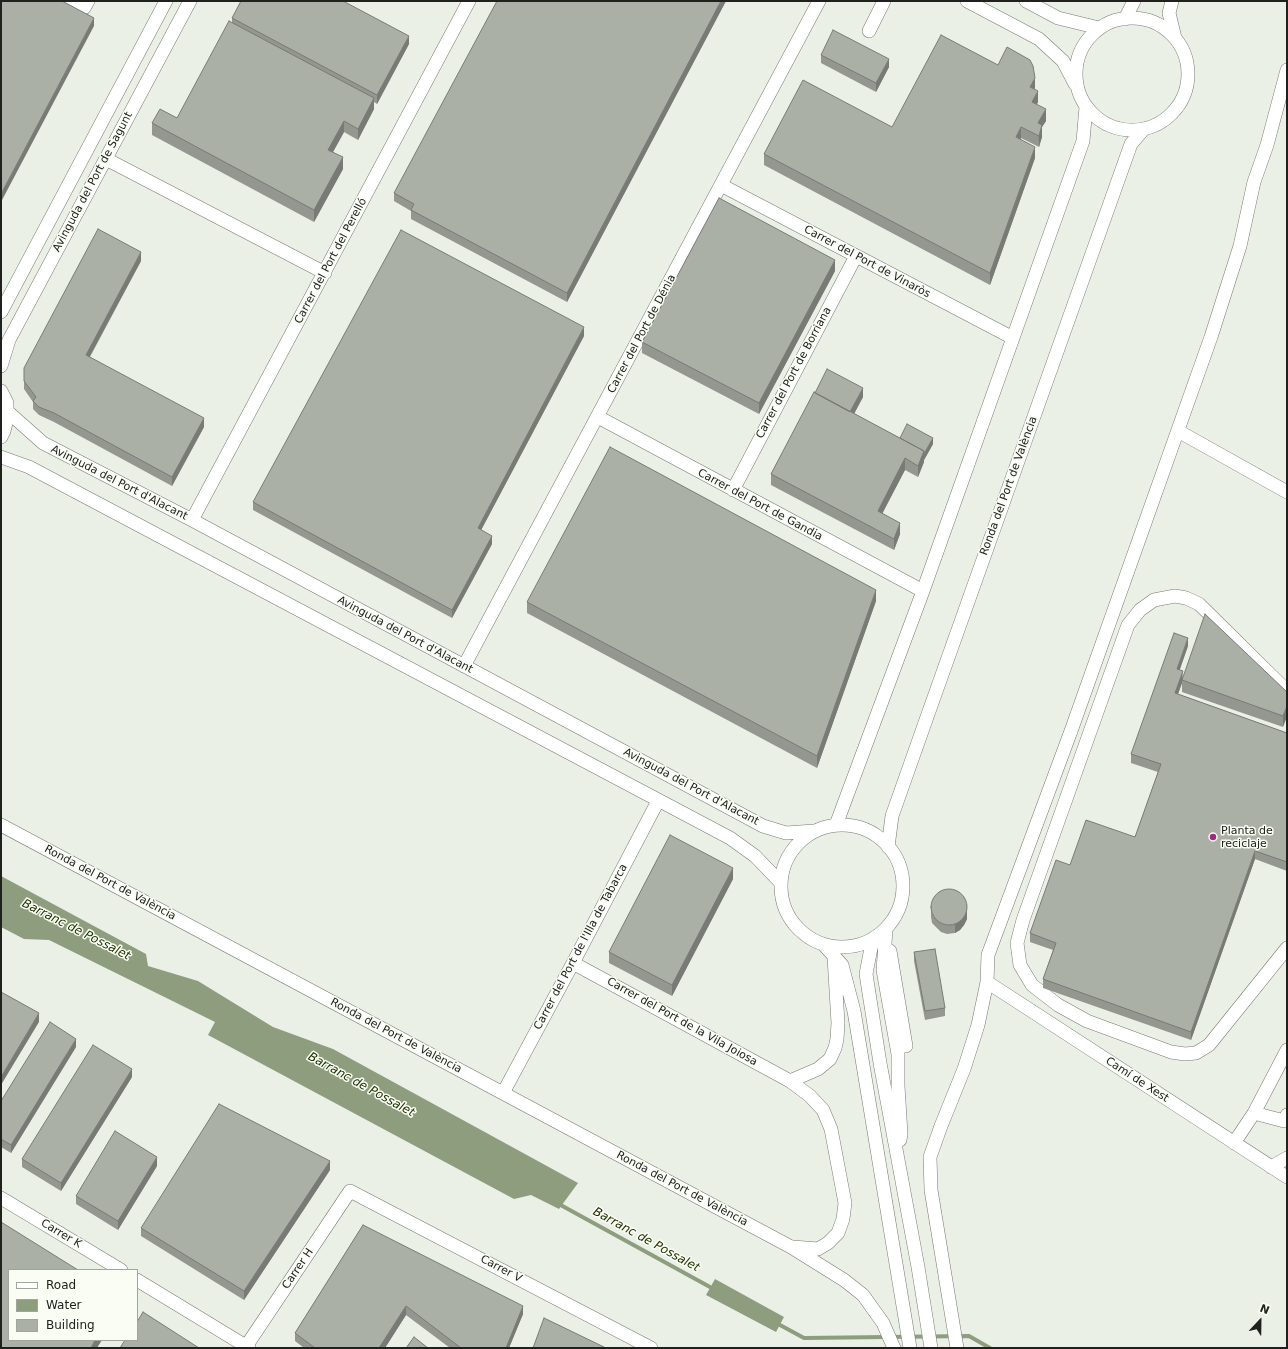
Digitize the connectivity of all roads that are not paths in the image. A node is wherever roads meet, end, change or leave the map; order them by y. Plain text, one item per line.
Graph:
1 (70, 1) edge
2 (88, 1) edge
3 (166, 1) edge
4 (190, 1) edge
5 (469, 1) edge
6 (819, 1) edge
7 (884, 1) edge
8 (967, 1) edge
9 (1026, 1) edge
10 (1134, 1) edge
11 (1172, 1) edge
12 (1125, 19) junction
13 (1099, 28) junction
14 (869, 31) dead end
15 (1175, 38) junction
16 (1287, 70) edge
17 (1077, 87) junction
18 (1086, 107) junction
19 (1143, 130) junction
20 (106, 159) junction
21 (721, 185) junction
22 (856, 256) junction
23 (325, 273) junction
24 (1, 312) edge
25 (1013, 338) junction
26 (1, 366) edge
27 (1, 391) edge
28 (7, 411) junction
29 (598, 417) junction
30 (1178, 431) junction
31 (1, 437) edge
32 (1, 457) edge
33 (733, 490) junction
34 (1287, 492) edge
35 (192, 520) junction
36 (924, 592) junction
37 (464, 666) junction
38 (1287, 691) edge
39 (658, 801) junction
40 (1, 825) edge
41 (836, 825) junction
42 (814, 831) junction
43 (888, 847) junction
44 (781, 883) junction
45 (880, 934) junction
46 (823, 944) junction
47 (1287, 948) edge
48 (834, 957) junction
49 (573, 963) junction
50 (987, 982) junction
51 (1287, 1050) edge
52 (790, 1081) junction
53 (503, 1093) junction
54 (1254, 1113) junction
55 (1287, 1115) edge
56 (1234, 1143) junction
57 (897, 1155) junction
58 (1287, 1158) edge
59 (1271, 1167) junction
60 (1287, 1178) edge
61 (350, 1191) joint
62 (1, 1198) edge
63 (791, 1247) junction
64 (119, 1269) edge
65 (138, 1281) edge
66 (247, 1347) edge
67 (651, 1348) edge
68 (894, 1348) edge
69 (910, 1348) edge
70 (931, 1348) edge
71 (957, 1348) edge

1 - 2 street
3 - 24 street, Avinguda del Port de Sagunt
4 - 20 street, Avinguda del Port de Sagunt
5 - 23 street, Carrer del Port del Perelló
6 - 21 street, Carrer del Port de Dénia
7 - 14 street
8 - 17 street
9 - 13 street
10 - 12 street
11 - 15 street
12 - 13 street
12 - 15 street
13 - 17 street
15 - 19 street
16 - 30 street
17 - 18 street
18 - 19 street
18 - 25 street
19 - 43 street, Ronda del Port de València
20 - 23 street
20 - 26 street, Avinguda del Port de Sagunt
21 - 22 street, Carrer del Port de Vinaròs
21 - 29 street, Carrer del Port de Dénia
22 - 25 street, Carrer del Port de Vinaròs
22 - 33 street, Carrer del Port de Borriana
23 - 35 street, Carrer del Port del Perelló
25 - 36 street
27 - 28 street
28 - 31 street
28 - 35 street, Avinguda del Port d'Alacant
29 - 33 street, Carrer del Port de Gandia
29 - 37 street, Carrer del Port de Dénia
30 - 34 street
30 - 50 street
32 - 39 street
33 - 36 street, Carrer del Port de Gandia
35 - 37 street, Avinguda del Port d'Alacant
36 - 41 street
37 - 42 street, Avinguda del Port d'Alacant
38 - 47 street
39 - 44 street
39 - 49 street, Carrer del Port de l'Illa de Tabarca
40 - 53 street, Ronda del Port de València
41 - 42 street
41 - 43 street
42 - 44 street
43 - 45 street
44 - 46 street
45 - 46 street
45 - 57 street
45 - 57 street
46 - 48 street
48 - 52 street
48 - 69 street
49 - 52 street, Carrer del Port de la Vila Joiosa
49 - 53 street, Carrer del Port de l'Illa de Tabarca
50 - 56 street, Camí de Xest
50 - 71 street
51 - 54 street
52 - 63 street, Carrer del Port de la Vila Joiosa
53 - 63 street, Ronda del Port de València
54 - 55 street
54 - 56 street
56 - 59 street, Camí de Xest
57 - 70 street
58 - 59 street
59 - 60 street, Camí de Xest
61 - 66 street, Carrer H
61 - 67 street, Carrer V
62 - 64 street, Carrer K
63 - 68 street, Ronda del Port de València
65 - 66 street

